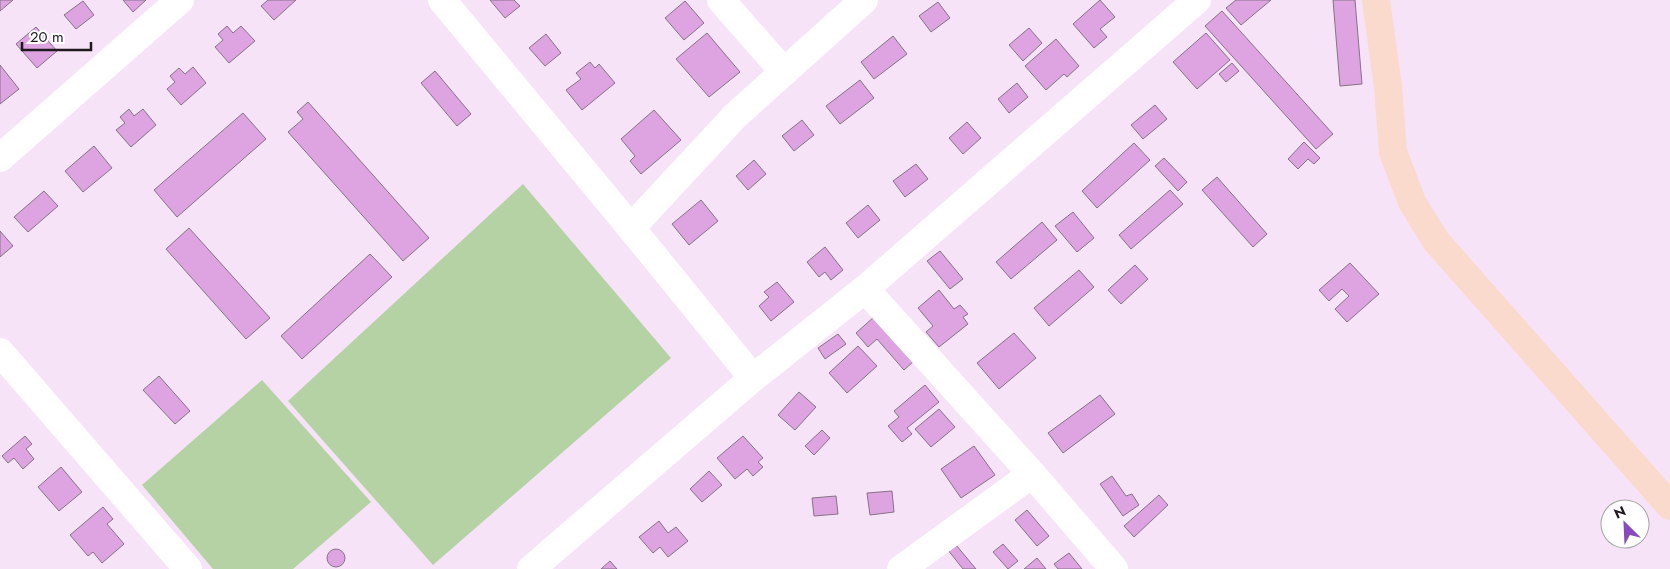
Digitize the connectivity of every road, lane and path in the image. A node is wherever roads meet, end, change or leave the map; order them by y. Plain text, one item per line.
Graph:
1 (180, 0) edge
2 (442, 0) edge
3 (721, 0) edge
4 (864, 0) edge
5 (1197, 0) edge
6 (1376, 0) edge
7 (784, 72) junction
8 (0, 158) edge
9 (631, 228) junction
10 (865, 289) junction
11 (0, 352) edge
12 (753, 378) junction
13 (1032, 474) junction
14 (1670, 506) edge
15 (188, 569) edge
16 (531, 569) edge
17 (901, 569) edge
18 (1114, 569) edge

1 - 8 street
2 - 9 street
3 - 7 street
4 - 7 street
5 - 10 street
6 - 14 street
7 - 9 street
9 - 12 street
10 - 12 street
10 - 13 street
11 - 15 street
12 - 16 street
13 - 17 street
13 - 18 street

